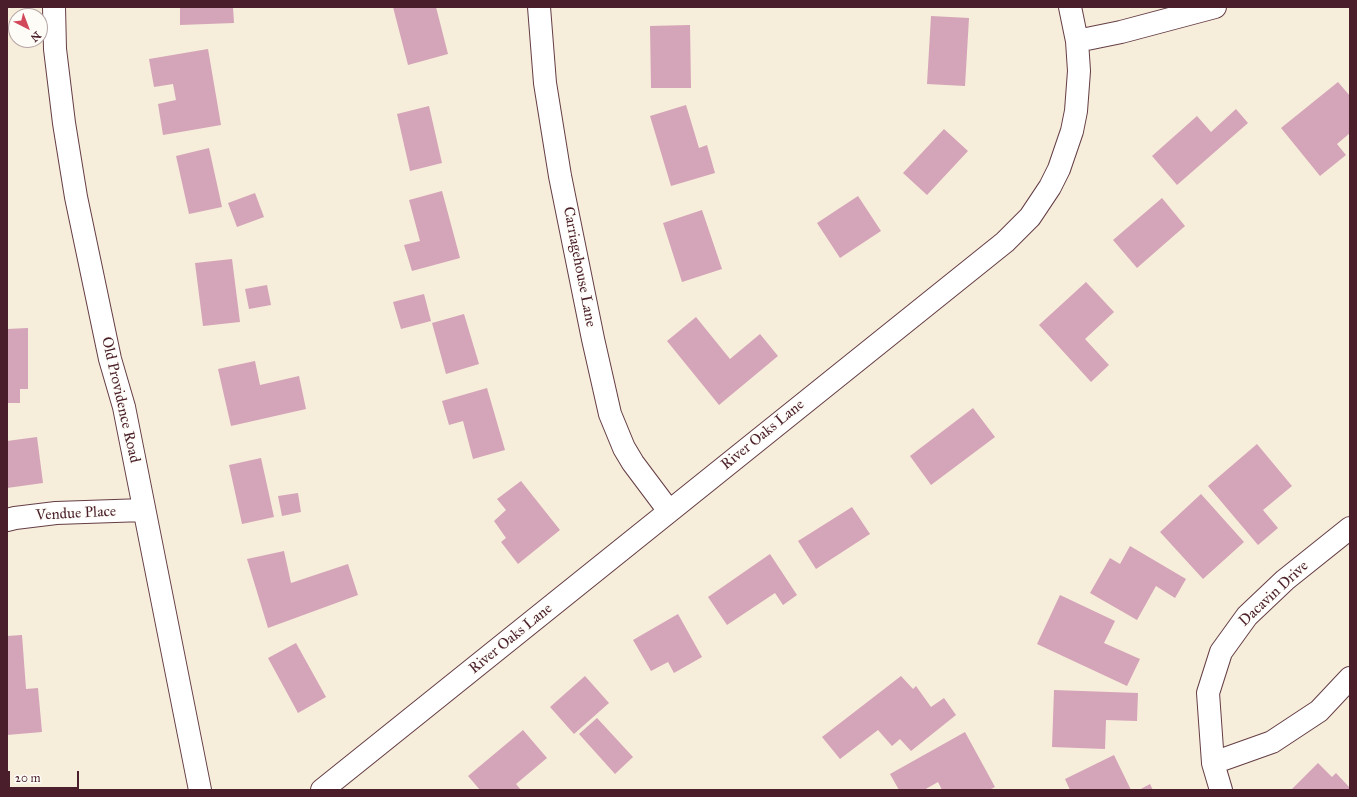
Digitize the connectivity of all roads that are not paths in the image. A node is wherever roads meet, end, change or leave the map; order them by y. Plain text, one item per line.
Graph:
1 (54, 7) edge
2 (539, 7) edge
3 (1070, 7) edge
4 (1215, 7) edge
5 (1077, 41) junction
6 (144, 510) junction
7 (669, 511) junction
8 (7, 520) edge
9 (1347, 537) edge
10 (1350, 678) edge
11 (1213, 763) junction
12 (200, 790) edge
13 (322, 790) edge
14 (1221, 790) edge

1 - 6 street, Old Providence Road
2 - 7 street, Carriagehouse Lane
3 - 5 street, River Oaks Lane
4 - 5 street
5 - 7 street, River Oaks Lane
6 - 8 street, Vendue Place
6 - 12 street, Old Providence Road
7 - 13 street, River Oaks Lane
9 - 11 street, Dacavin Drive
10 - 11 street
11 - 14 street, Dacavin Drive

